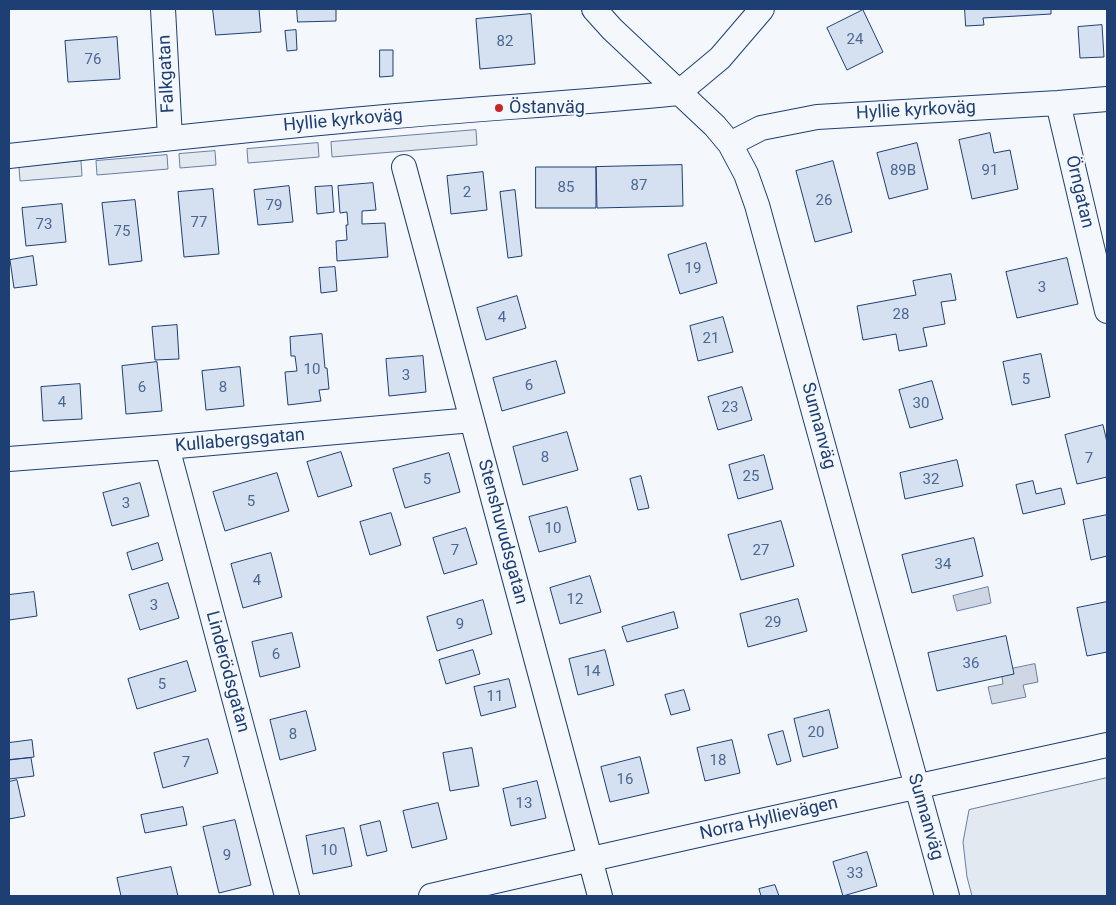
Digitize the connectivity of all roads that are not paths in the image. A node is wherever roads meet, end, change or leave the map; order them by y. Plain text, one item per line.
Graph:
1 (163, 9) edge
2 (594, 9) edge
3 (762, 9) edge
4 (678, 93) junction
5 (1107, 98) edge
6 (1058, 102) junction
7 (170, 138) junction
8 (730, 144) junction
9 (9, 156) edge
10 (404, 167) dead end
11 (1107, 311) edge
12 (472, 420) junction
13 (167, 448) junction
14 (9, 460) edge
15 (1107, 745) edge
16 (916, 787) junction
17 (590, 859) junction
18 (287, 896) edge
19 (431, 896) edge
20 (600, 896) edge
21 (947, 896) edge

1 - 7 street, Falkgatan
2 - 4 street, Sunnanväg
3 - 4 street
4 - 7 street, Hyllie kyrkoväg
4 - 8 street, Sunnanväg
5 - 6 street, Hyllie kyrkoväg
6 - 8 street, Hyllie kyrkoväg
6 - 11 street, Örngatan
7 - 9 street, Hyllie kyrkoväg
8 - 16 street, Sunnanväg
10 - 12 street, Stenshuvudsgatan
12 - 13 street, Kullabergsgatan
12 - 17 street, Stenshuvudsgatan
13 - 14 street, Kullabergsgatan
13 - 18 street, Linderödsgatan
15 - 16 street, Norra Hyllievägen
16 - 17 street, Norra Hyllievägen
16 - 21 street, Sunnanväg
17 - 19 street, Norra Hyllievägen
17 - 20 street, Stenshuvudsgatan

